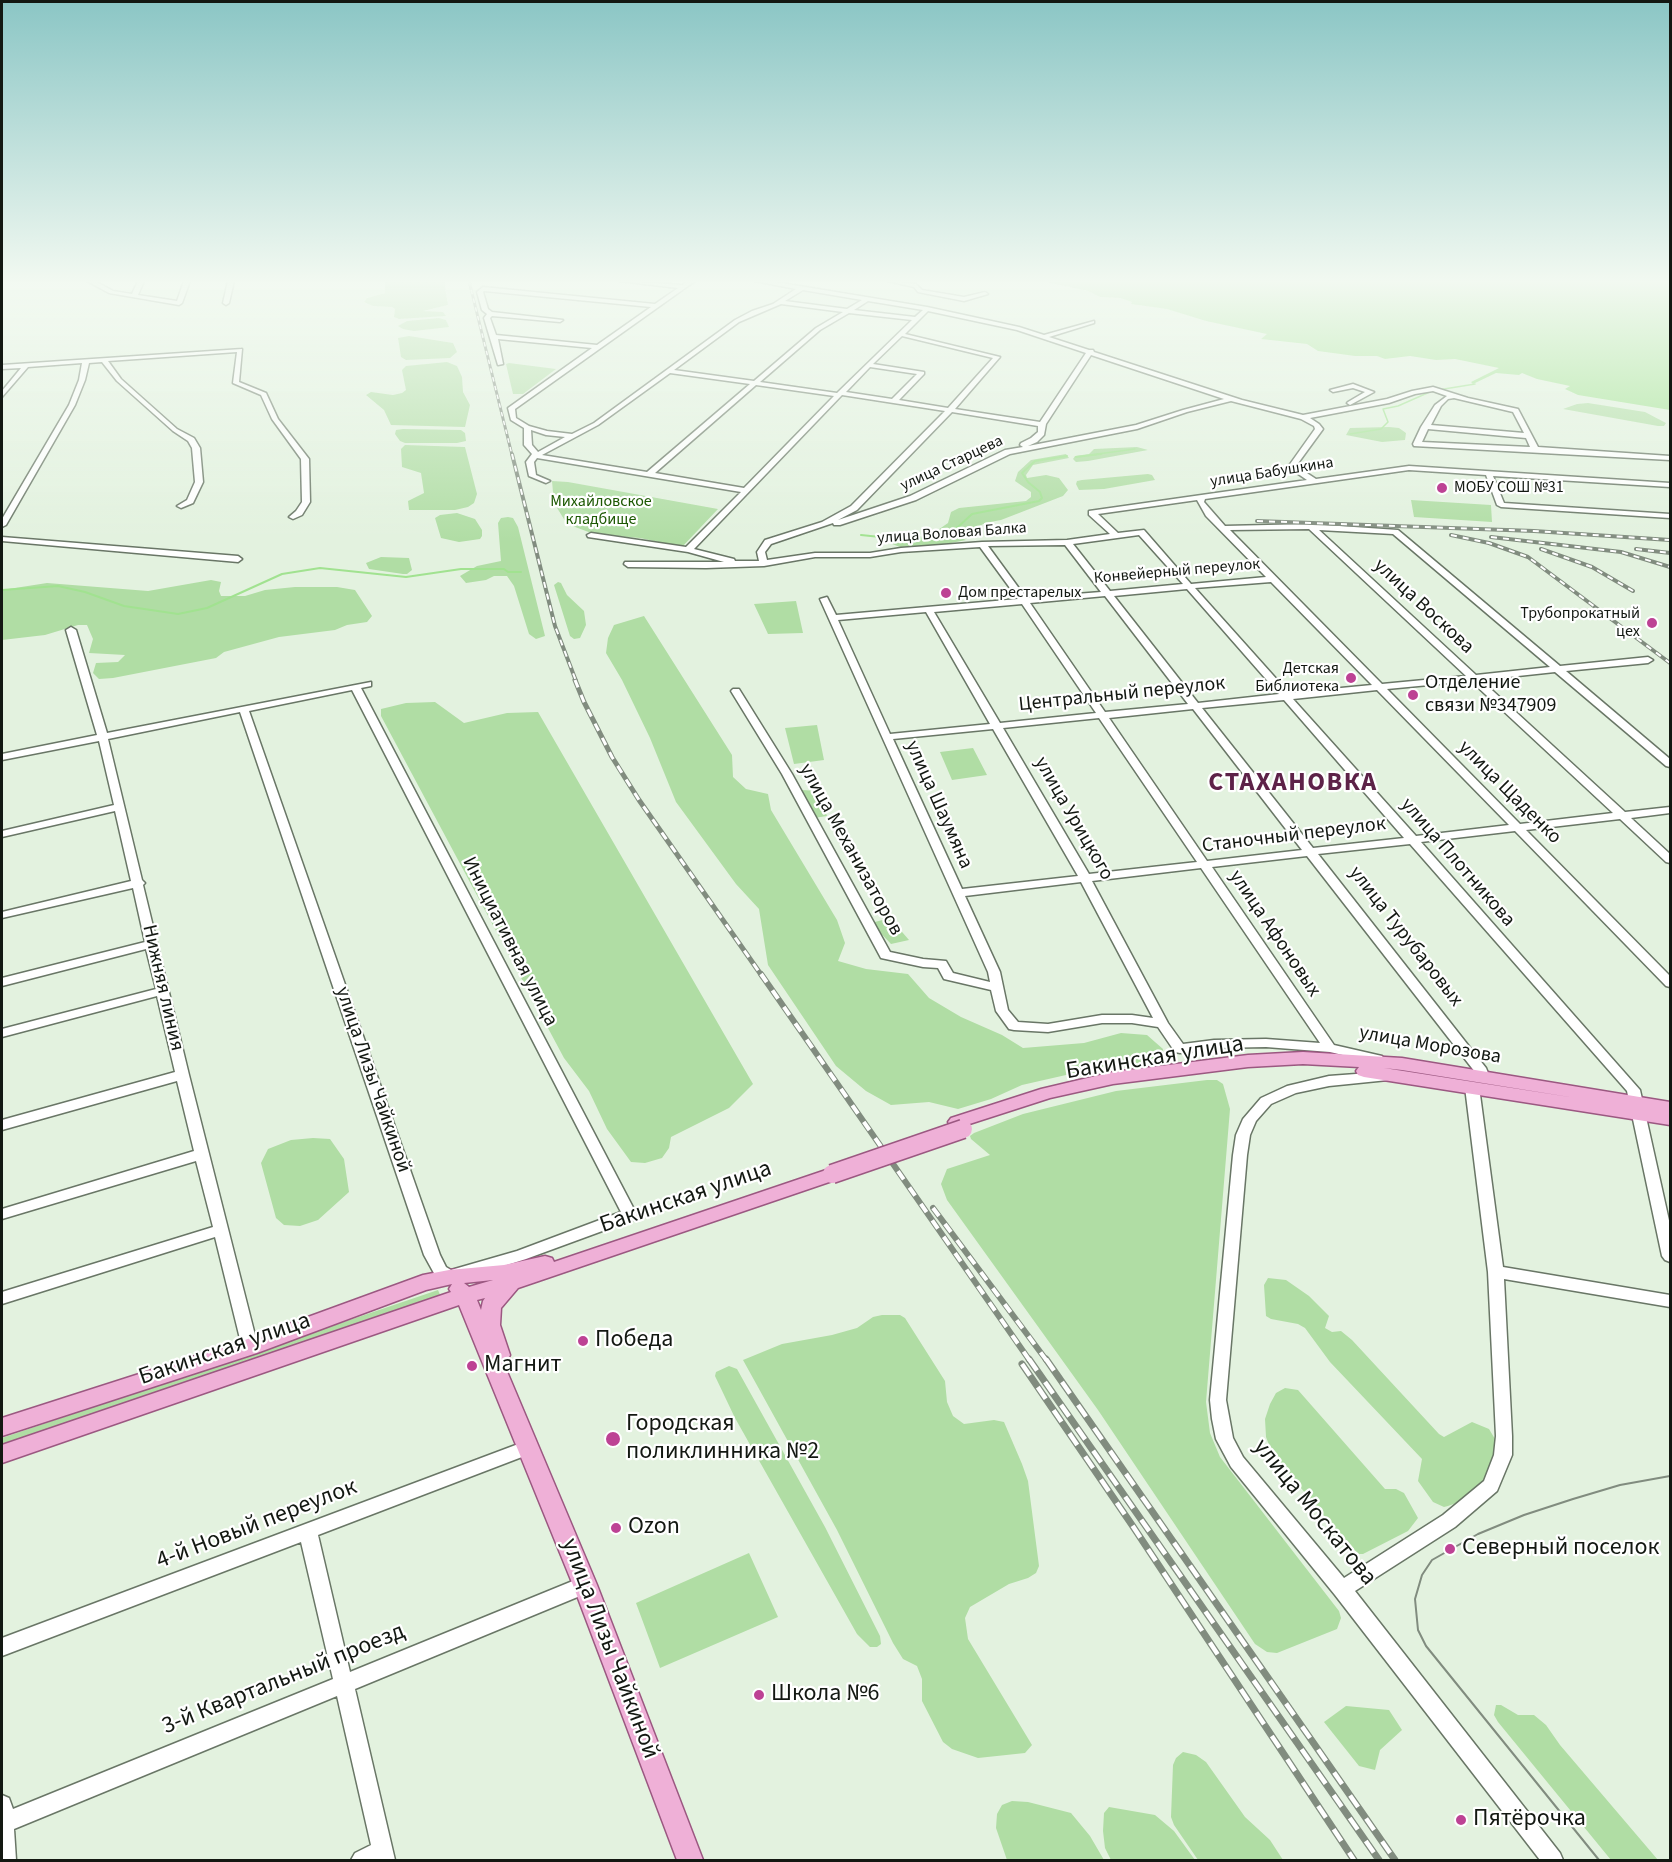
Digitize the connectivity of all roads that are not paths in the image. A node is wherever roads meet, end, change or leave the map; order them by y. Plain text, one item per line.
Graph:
1 (24, 368) edge
2 (85, 368) edge
3 (110, 368) edge
4 (239, 368) edge
5 (568, 368) edge
6 (674, 368) edge
7 (771, 368) edge
8 (865, 368) edge
9 (888, 368) edge
10 (987, 368) edge
11 (1079, 368) edge
12 (1140, 368) edge
13 (670, 371) junction
14 (754, 382) junction
15 (1332, 390) dead end
16 (839, 394) junction
17 (2, 395) edge
18 (1454, 396) junction
19 (1232, 399) junction
20 (894, 401) junction
21 (1344, 409) junction
22 (950, 410) junction
23 (1303, 417) junction
24 (1042, 424) junction
25 (527, 427) junction
26 (1425, 427) junction
27 (571, 436) junction
28 (1529, 436) junction
29 (1535, 449) junction
30 (1015, 450) junction
31 (536, 455) junction
32 (1489, 458) junction
33 (1671, 458) edge
34 (649, 474) junction
35 (546, 481) dead end
36 (1315, 482) junction
37 (1671, 485) edge
38 (745, 490) junction
39 (1201, 499) junction
40 (181, 506) dead end
41 (1671, 516) edge
42 (293, 517) dead end
43 (825, 524) junction
44 (2, 525) edge
45 (1310, 526) junction
46 (1223, 528) junction
47 (1141, 532) joint
48 (591, 535) dead end
49 (1116, 536) junction
50 (2, 539) edge
51 (1067, 542) junction
52 (982, 544) junction
53 (688, 550) junction
54 (238, 559) dead end
55 (764, 563) junction
56 (628, 564) dead end
57 (743, 565) junction
58 (1273, 579) junction
59 (1189, 586) junction
60 (1107, 594) junction
61 (824, 599) dead end
62 (1024, 601) junction
63 (929, 610) junction
64 (833, 618) junction
65 (71, 630) dead end
66 (1648, 660) dead end
67 (1557, 669) junction
68 (1473, 677) junction
69 (368, 684) dead end
70 (355, 687) junction
71 (1379, 687) junction
72 (736, 691) dead end
73 (1286, 696) junction
74 (1195, 706) junction
75 (244, 709) junction
76 (1102, 715) junction
77 (996, 726) junction
78 (103, 737) junction
79 (887, 737) junction
80 (2, 757) edge
81 (1671, 764) edge
82 (120, 807) junction
83 (1671, 810) edge
84 (1623, 816) junction
85 (1518, 828) junction
86 (2, 834) edge
87 (1412, 840) junction
88 (1310, 852) junction
89 (1671, 860) edge
90 (1204, 864) junction
91 (1085, 878) junction
92 (139, 883) junction
93 (958, 893) junction
94 (2, 915) edge
95 (152, 944) junction
96 (2, 982) edge
97 (1671, 983) edge
98 (998, 988) junction
99 (163, 991) junction
100 (1162, 1024) junction
101 (2, 1034) edge
102 (1330, 1048) junction
103 (1180, 1049) joint
104 (1402, 1070) junction
105 (182, 1075) junction
106 (1478, 1082) junction
107 (1638, 1108) junction
108 (1671, 1108) edge
109 (1671, 1119) edge
110 (2, 1125) edge
111 (202, 1154) junction
112 (2, 1214) edge
113 (221, 1230) junction
114 (1671, 1256) edge
115 (522, 1271) junction
116 (1496, 1272) junction
117 (449, 1277) junction
118 (465, 1295) junction
119 (2, 1298) edge
120 (1671, 1301) edge
121 (250, 1347) junction
122 (2, 1427) edge
123 (527, 1442) junction
124 (2, 1454) edge
125 (308, 1532) junction
126 (585, 1585) junction
127 (1342, 1589) junction
128 (2, 1647) edge
129 (344, 1683) junction
130 (2, 1814) edge
131 (384, 1856) edge
132 (5, 1860) edge
133 (362, 1860) edge
134 (690, 1860) edge
135 (1553, 1860) edge

1 - 17 street
2 - 44 street
3 - 40 street
4 - 42 street
5 - 25 street
6 - 13 street
7 - 14 street
8 - 16 street
9 - 20 street
10 - 22 street
11 - 24 street
12 - 19 street
13 - 14 street
13 - 27 street
14 - 16 street
14 - 34 street
15 - 21 street
16 - 20 street
16 - 38 street
18 - 21 street
18 - 26 street
18 - 28 street
19 - 23 street
19 - 30 street, улица Старцева
20 - 22 street
21 - 23 street
22 - 24 street
22 - 43 street
23 - 36 street
24 - 30 street
25 - 27 street
25 - 31 street
26 - 28 street
26 - 32 street
27 - 31 street
28 - 29 street
29 - 32 street
29 - 33 street
30 - 43 street, улица Старцева
31 - 34 street
31 - 35 street
32 - 36 street, улица Бабушкина
32 - 37 street, улица Бабушкина
32 - 41 street
34 - 38 street
36 - 39 street, улица Бабушкина
38 - 53 street
39 - 46 street, улица Щаденко
39 - 49 street, улица Бабушкина
43 - 55 street
45 - 46 street
45 - 67 street
45 - 68 street, улица Воскова
46 - 58 street, улица Щаденко
47 - 49 street, улица Воловая Балка
47 - 59 street, улица Плотникова
48 - 53 street
49 - 51 street, улица Воловая Балка
50 - 54 street
51 - 52 street, улица Воловая Балка
51 - 60 street, улица Турубаровых
52 - 55 street, улица Воловая Балка
52 - 62 street, улица Афоновых
53 - 57 street
55 - 57 street, улица Воловая Балка
56 - 57 street
58 - 59 street, Конвейерный переулок
58 - 71 street, улица Щаденко
59 - 60 street, Конвейерный переулок
59 - 73 street, улица Плотникова
60 - 62 street, Конвейерный переулок
60 - 74 street, улица Турубаровых
61 - 64 street, улица Шаумяна
62 - 63 street, Конвейерный переулок
62 - 76 street, улица Афоновых
63 - 64 street, Конвейерный переулок
63 - 77 street, улица Урицкого
64 - 79 street, улица Шаумяна
65 - 78 street, Нижняя линия
66 - 67 street, Центральный переулок
67 - 68 street, Центральный переулок
67 - 81 street
68 - 71 street, Центральный переулок
68 - 84 street, улица Воскова
69 - 70 street
70 - 75 street
70 - 115 street, Инициативная улица
71 - 73 street, Центральный переулок
71 - 85 street, улица Щаденко
72 - 98 street, улица Механизаторов
73 - 74 street, Центральный переулок
73 - 87 street, улица Плотникова
74 - 76 street, Центральный переулок
74 - 88 street, улица Турубаровых
75 - 78 street
75 - 117 street, улица Лизы Чайкиной
76 - 77 street, Центральный переулок
76 - 90 street, улица Афоновых
77 - 79 street, Центральный переулок
77 - 91 street, улица Урицкого
78 - 80 street
78 - 82 street, Нижняя линия
79 - 93 street, улица Шаумяна
82 - 86 street
82 - 92 street, Нижняя линия
83 - 84 street, Станочный переулок
84 - 85 street, Станочный переулок
84 - 89 street, улица Воскова
85 - 87 street, Станочный переулок
85 - 97 street, улица Щаденко
87 - 88 street, Станочный переулок
87 - 107 street, улица Плотникова
88 - 90 street, Станочный переулок
88 - 106 street, улица Турубаровых
90 - 91 street, Станочный переулок
90 - 102 street, улица Афоновых
91 - 93 street, Станочный переулок
91 - 100 street, улица Урицкого
92 - 94 street
92 - 95 street, Нижняя линия
93 - 98 street, улица Шаумяна
95 - 96 street
95 - 99 street, Нижняя линия
98 - 100 street, улица Шаумяна
99 - 101 street
99 - 105 street, Нижняя линия
100 - 103 street, улица Урицкого
102 - 103 street, улица Морозова
102 - 104 street, улица Морозова
104 - 106 main road, улица Морозова
104 - 115 main road, Бакинская улица, bridge
104 - 127 street, улица Москатова
105 - 110 street
105 - 111 street, Нижняя линия
106 - 107 main road, улица Морозова
106 - 116 street, улица Турубаровых
107 - 108 main road, улица Морозова
107 - 109 main road, улица Морозова
107 - 114 street, улица Плотникова
111 - 112 street
111 - 113 street, Нижняя линия
113 - 119 street
113 - 121 street, Нижняя линия
115 - 117 main road, Бакинская улица
115 - 118 main road, Бакинская улица
115 - 123 main road, улица Лизы Чайкиной
116 - 120 street
116 - 127 street, улица Турубаровых
117 - 118 main road, улица Лизы Чайкиной
117 - 121 main road, Бакинская улица
118 - 123 main road, улица Лизы Чайкиной
118 - 124 main road, Бакинская улица
121 - 122 main road, Бакинская улица
123 - 125 street, 4-й Новый переулок
123 - 126 main road, улица Лизы Чайкиной
125 - 128 street, 4-й Новый переулок
125 - 129 street
126 - 129 street, 3-й Квартальный проезд
126 - 134 main road, улица Лизы Чайкиной
127 - 135 street, улица Москатова
129 - 130 street, 3-й Квартальный проезд
129 - 131 street
130 - 132 street
131 - 133 street

